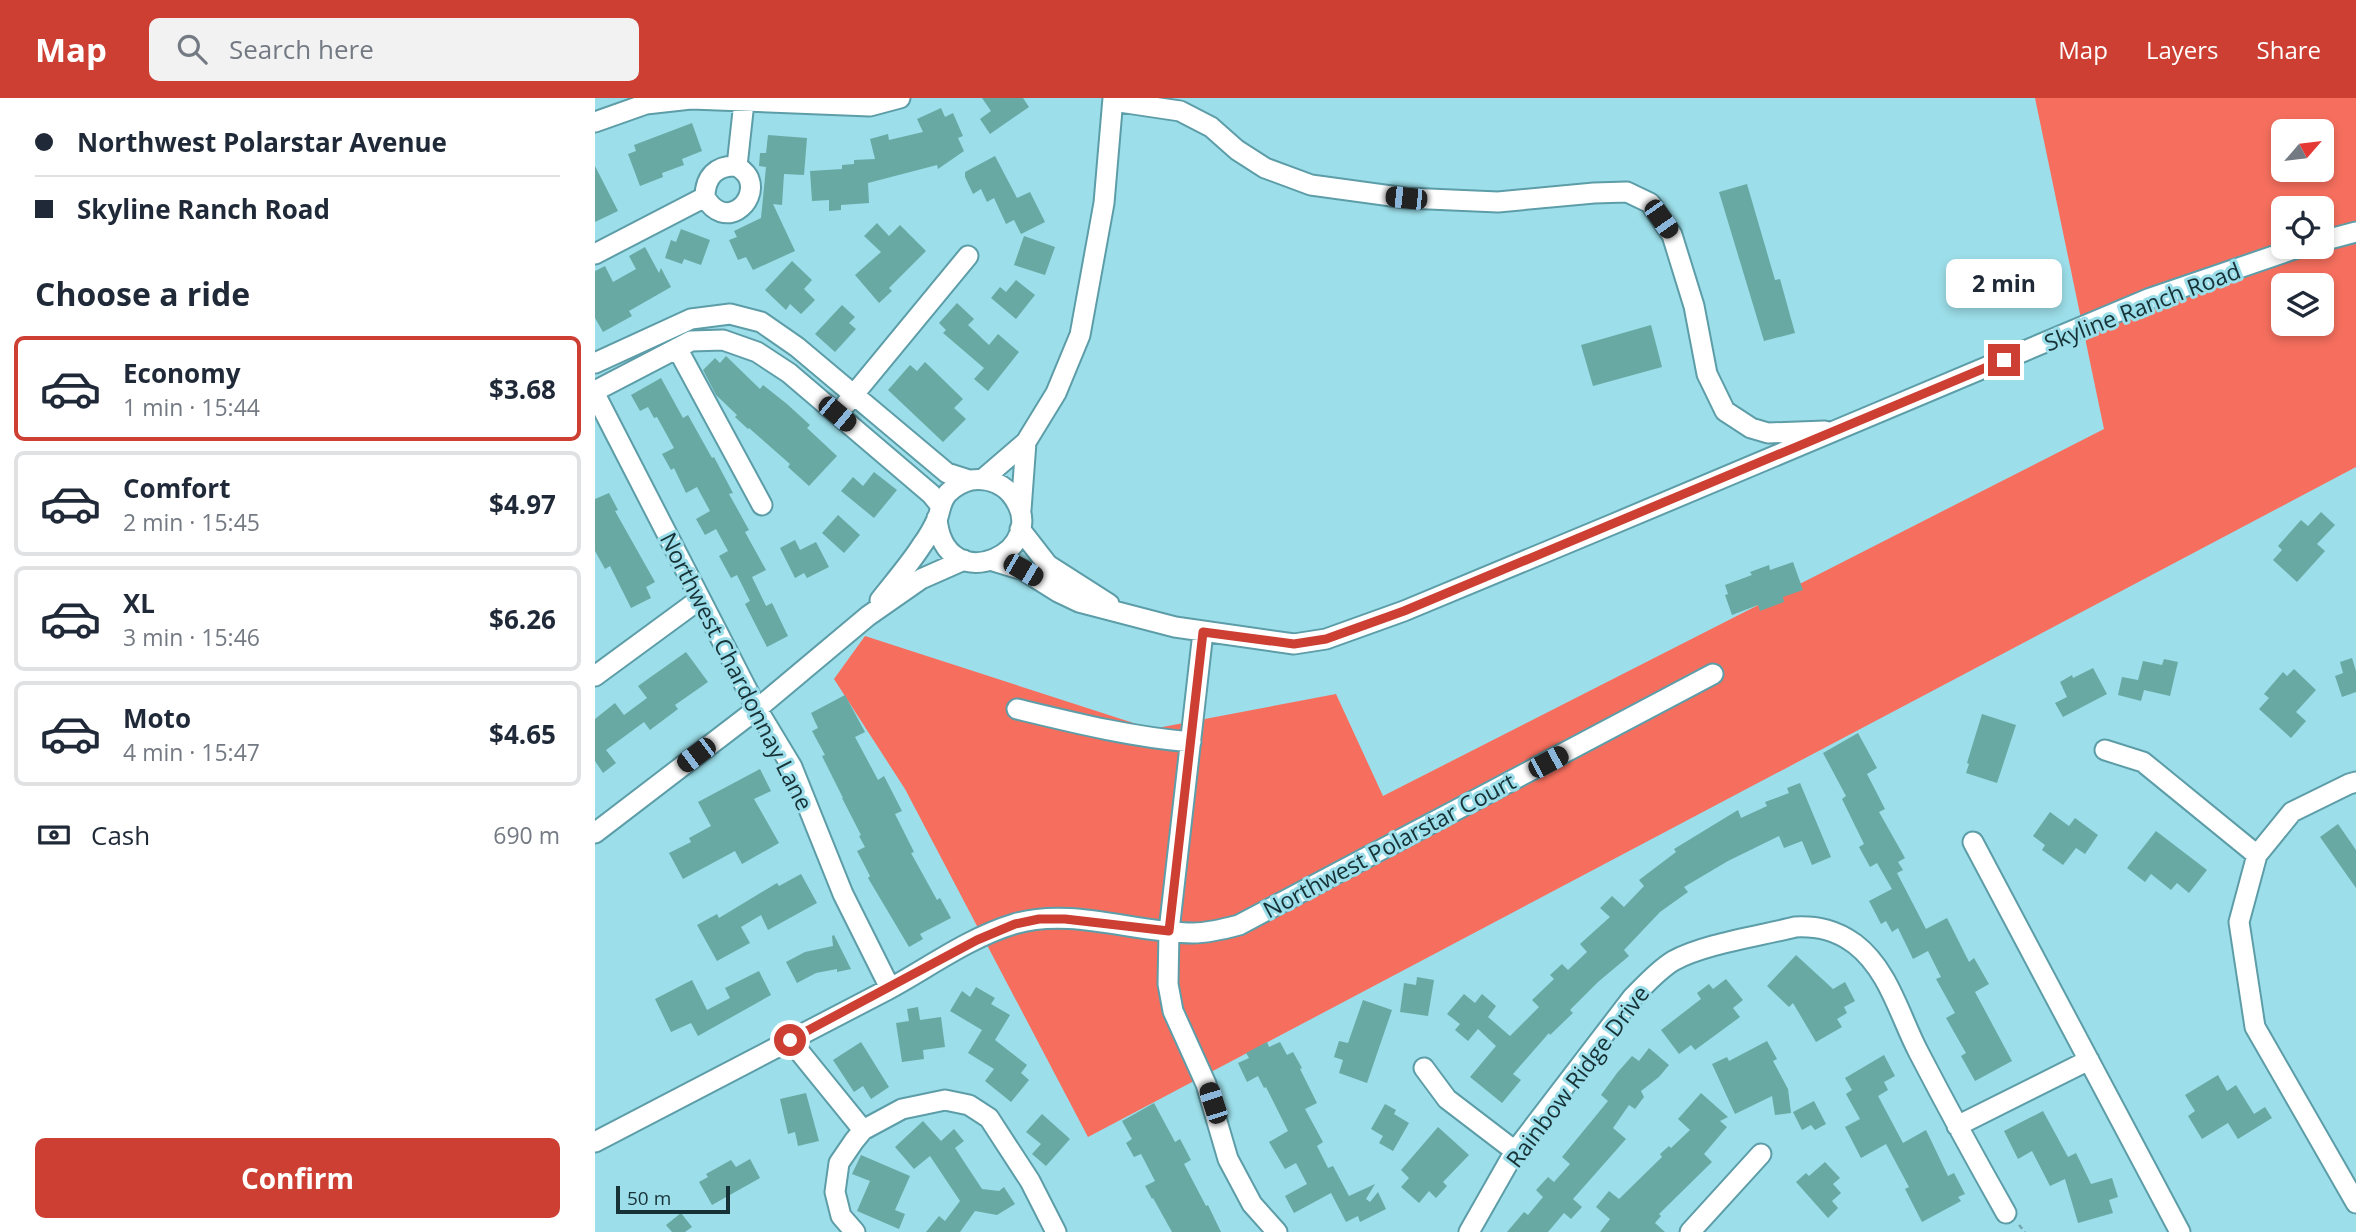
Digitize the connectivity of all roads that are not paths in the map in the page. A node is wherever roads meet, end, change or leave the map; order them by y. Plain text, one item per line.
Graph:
1 (900, 98) edge
2 (1113, 100) edge
3 (744, 102) junction
4 (595, 122) edge
5 (737, 166) junction
6 (705, 197) junction
7 (2356, 232) edge
8 (2334, 238) edge
9 (595, 254) edge
10 (968, 256) dead end
11 (2271, 257) edge
12 (677, 348) junction
13 (595, 363) edge
14 (595, 392) edge
15 (854, 394) junction
16 (837, 414) junction
17 (1837, 430) junction
18 (1026, 442) junction
19 (976, 480) junction
20 (762, 505) dead end
21 (939, 512) junction
22 (1020, 522) junction
23 (964, 560) junction
24 (993, 561) junction
25 (700, 599) junction
26 (1119, 611) junction
27 (868, 616) junction
28 (1203, 632) junction
29 (1713, 674) dead end
30 (595, 676) edge
31 (757, 709) junction
32 (1017, 709) dead end
33 (1191, 742) junction
34 (2105, 750) dead end
35 (2356, 782) edge
36 (595, 833) edge
37 (1973, 842) dead end
38 (2257, 855) junction
39 (1169, 931) junction
40 (890, 988) junction
41 (790, 1040) junction
42 (2089, 1060) junction
43 (1424, 1068) dead end
44 (1957, 1126) junction
45 (863, 1130) junction
46 (595, 1142) edge
47 (1515, 1151) junction
48 (1761, 1154) dead end
49 (2356, 1203) edge
50 (2006, 1213) dead end
51 (855, 1232) edge
52 (1056, 1232) edge
53 (1277, 1232) edge
54 (1469, 1232) edge
55 (1690, 1232) edge
56 (2180, 1232) edge

1 - 3 street
2 - 17 street
2 - 18 street
3 - 4 street
3 - 5 street
5 - 6 street
5 - 6 street
6 - 9 street
7 - 8 street
10 - 15 street
11 - 17 street, Skyline Ranch Road
12 - 14 street
12 - 16 street
12 - 20 street
13 - 15 street
14 - 25 street, Northwest Chardonnay Lane
15 - 16 street
15 - 19 street
16 - 21 street
17 - 28 street, Skyline Ranch Road
18 - 19 street
18 - 22 street
19 - 21 street
19 - 22 street
21 - 23 street
21 - 27 street
22 - 24 street
22 - 26 street, Skyline Ranch Road
23 - 24 street
23 - 27 street
24 - 26 street, Skyline Ranch Road
25 - 30 street
25 - 31 street, Northwest Chardonnay Lane
26 - 28 street, Skyline Ranch Road
27 - 31 street
28 - 33 street
29 - 39 street, Northwest Polarstar Court
31 - 36 street
31 - 40 street, Northwest Chardonnay Lane
32 - 33 street
33 - 39 street
34 - 38 street
35 - 38 street
37 - 42 street
38 - 49 street
39 - 40 street, Northwest Polarstar Court
39 - 53 street
40 - 41 street, Northwest Polarstar Court
41 - 45 street
41 - 46 street, Northwest Polarstar Court
42 - 44 street
42 - 56 street
43 - 47 street
44 - 47 street, Rainbow Ridge Drive
44 - 50 street, Rainbow Ridge Drive
45 - 51 street
45 - 52 street
47 - 54 street, Rainbow Ridge Drive
48 - 55 street

